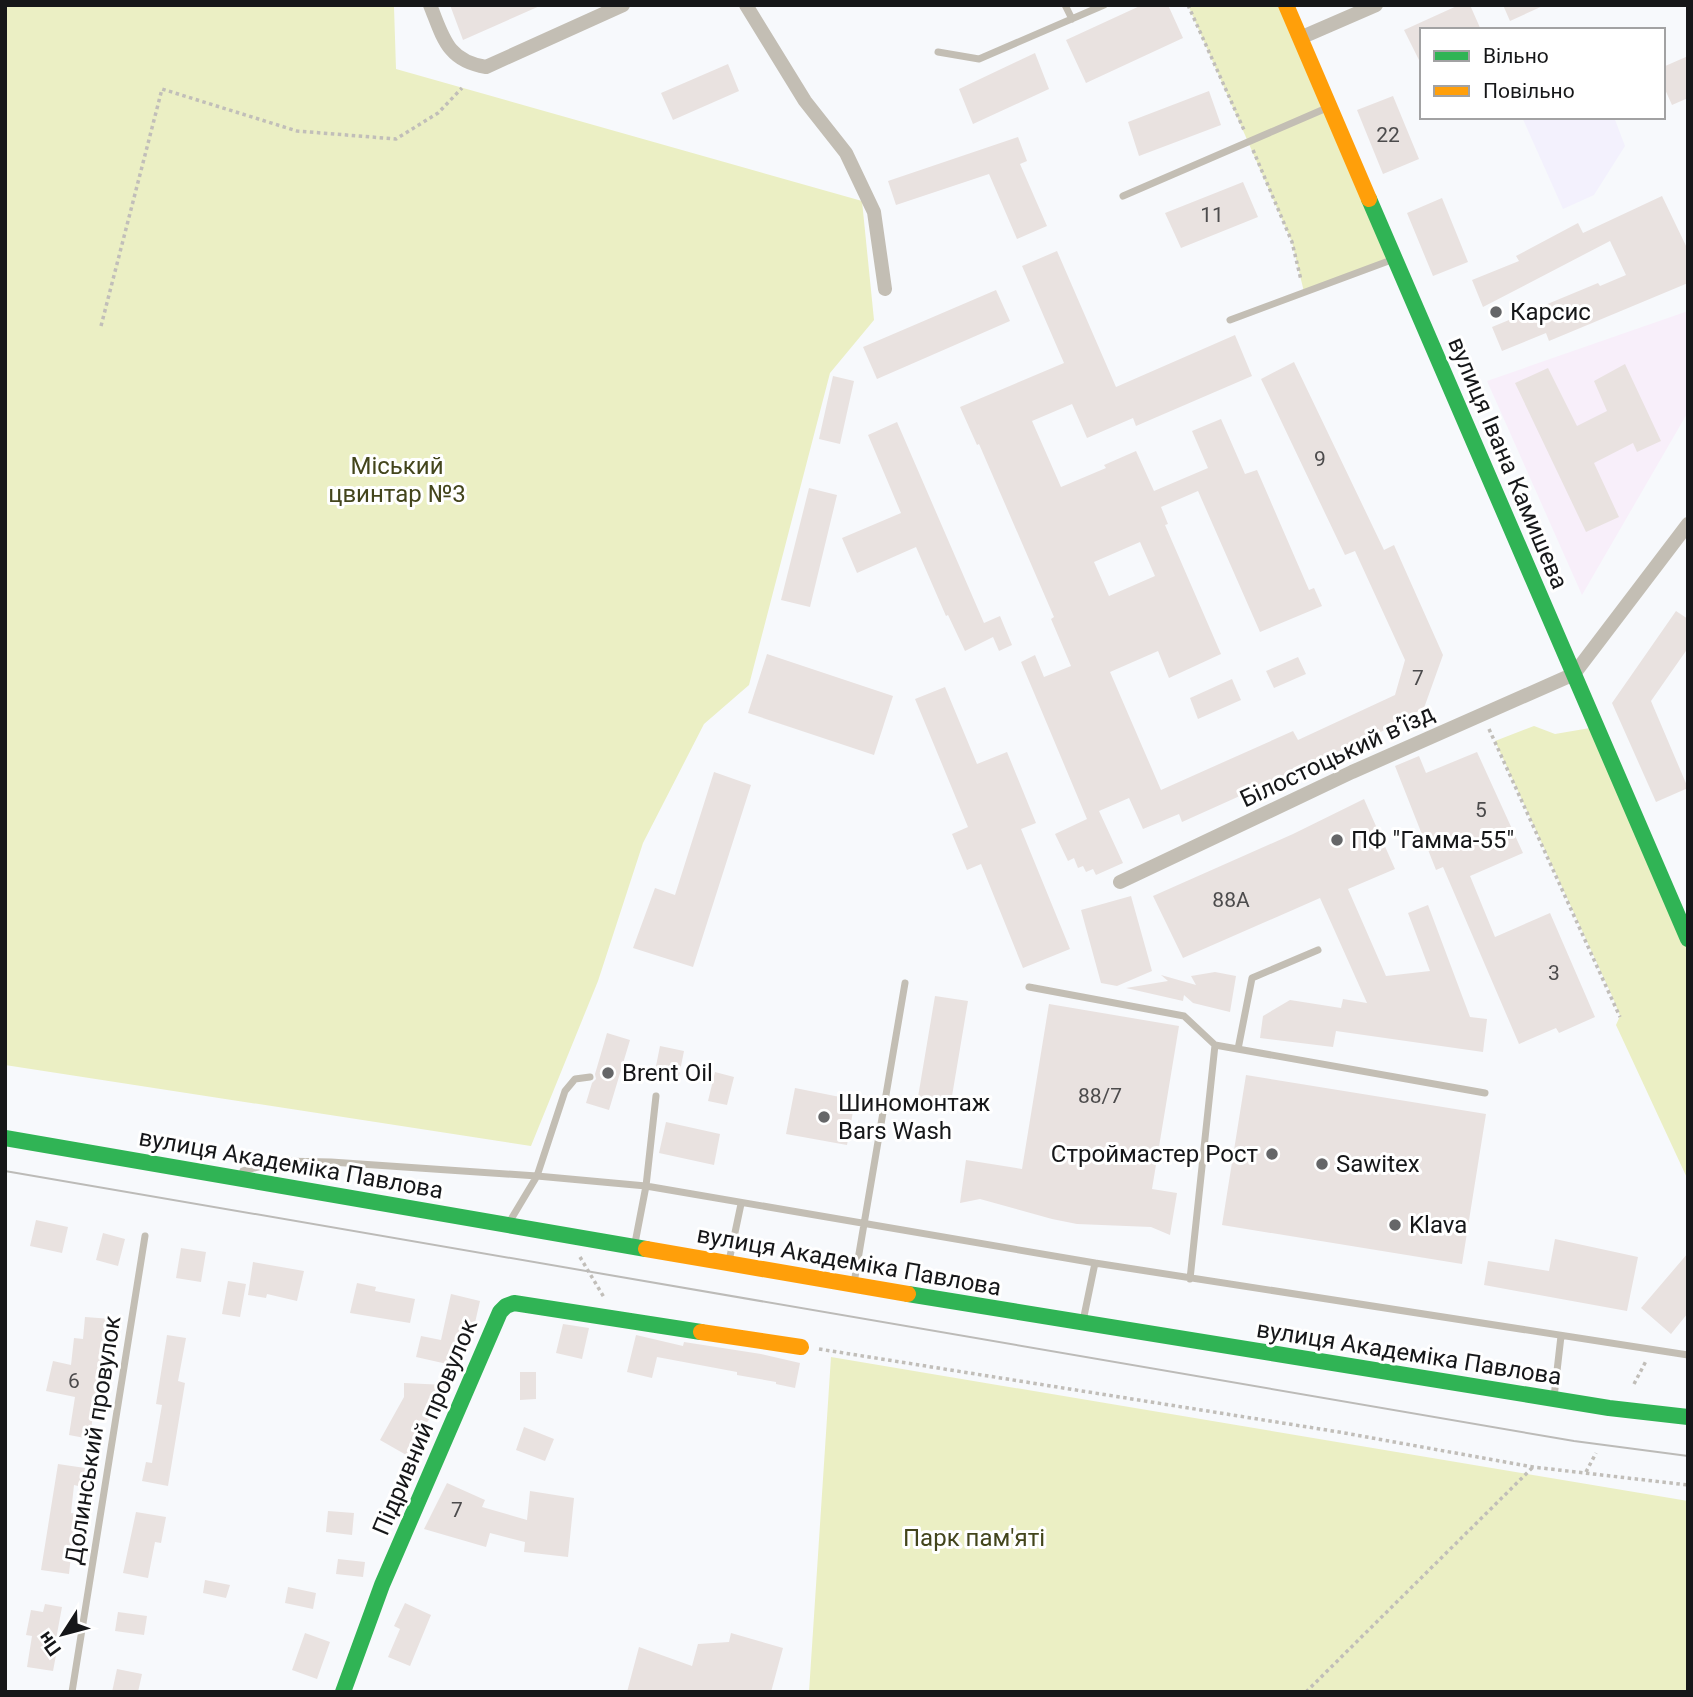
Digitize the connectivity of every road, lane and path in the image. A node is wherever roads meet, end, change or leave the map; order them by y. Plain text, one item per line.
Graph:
1 (430, 5) edge
2 (623, 5) edge
3 (746, 5) edge
4 (1065, 5) edge
5 (1104, 5) edge
6 (1286, 5) edge
7 (1376, 5) edge
8 (1072, 19) junction
9 (1300, 38) junction
10 (938, 52) dead end
11 (462, 88) dead end
12 (1329, 107) junction
13 (1123, 196) dead end
14 (1395, 259) junction
15 (885, 289) dead end
16 (1230, 320) dead end
17 (101, 326) dead end
18 (1688, 524) edge
19 (1574, 674) junction
20 (1482, 715) junction
21 (1120, 882) dead end
22 (1688, 939) edge
23 (1318, 950) dead end
24 (905, 983) dead end
25 (1029, 987) dead end
26 (1620, 1017) dead end
27 (1215, 1045) junction
28 (1238, 1049) junction
29 (590, 1077) dead end
30 (1485, 1093) dead end
31 (656, 1096) dead end
32 (5, 1138) edge
33 (226, 1176) junction
34 (537, 1176) junction
35 (646, 1186) junction
36 (741, 1203) junction
37 (509, 1223) junction
38 (863, 1224) junction
39 (563, 1235) junction
40 (145, 1236) dead end
41 (634, 1247) junction
42 (729, 1263) junction
43 (1095, 1263) junction
44 (1190, 1279) junction
45 (854, 1283) junction
46 (617, 1318) junction
47 (1082, 1324) junction
48 (1561, 1336) junction
49 (801, 1347) joint
50 (1651, 1351) junction
51 (1688, 1355) edge
52 (1634, 1384) dead end
53 (1553, 1400) junction
54 (1688, 1417) edge
55 (1596, 1453) dead end
56 (1533, 1467) junction
57 (1586, 1472) junction
58 (1688, 1485) edge
59 (72, 1692) edge
60 (343, 1692) edge
61 (1306, 1692) edge

1 - 2 street
3 - 15 street
4 - 8 lane
5 - 8 lane
6 - 9 street, вулиця Івана Камишева
7 - 9 street
8 - 10 lane
9 - 12 street, вулиця Івана Камишева
11 - 17 path
12 - 13 lane
12 - 14 street, вулиця Івана Камишева
14 - 16 lane
14 - 19 street, вулиця Івана Камишева
18 - 19 street
19 - 20 street, Білостоцький в’їзд
19 - 22 street, вулиця Івана Камишева
20 - 21 street, Білостоцький в’їзд
20 - 26 path
23 - 28 lane
24 - 38 lane
25 - 27 lane
27 - 28 lane
27 - 44 lane
28 - 30 lane
29 - 34 lane
31 - 35 lane
32 - 33 street, вулиця Академіка Павлова
33 - 34 lane
33 - 37 street, вулиця Академіка Павлова
34 - 35 lane
34 - 37 lane
35 - 36 lane
35 - 41 lane
36 - 38 lane
36 - 42 lane
37 - 39 street, вулиця Академіка Павлова
38 - 43 lane
38 - 45 lane
39 - 41 street, вулиця Академіка Павлова
39 - 46 path
40 - 59 lane, Долинський провулок
41 - 42 street, вулиця Академіка Павлова
42 - 45 street, вулиця Академіка Павлова
43 - 44 lane
43 - 47 lane
44 - 48 lane
45 - 47 street, вулиця Академіка Павлова
46 - 49 street, Підривний провулок
46 - 60 street, Підривний провулок
47 - 53 street, вулиця Академіка Павлова
48 - 50 lane
48 - 53 lane
49 - 56 path
50 - 51 lane
50 - 52 path
53 - 54 street, вулиця Академіка Павлова
55 - 57 path
56 - 57 path
56 - 61 path
57 - 58 path

